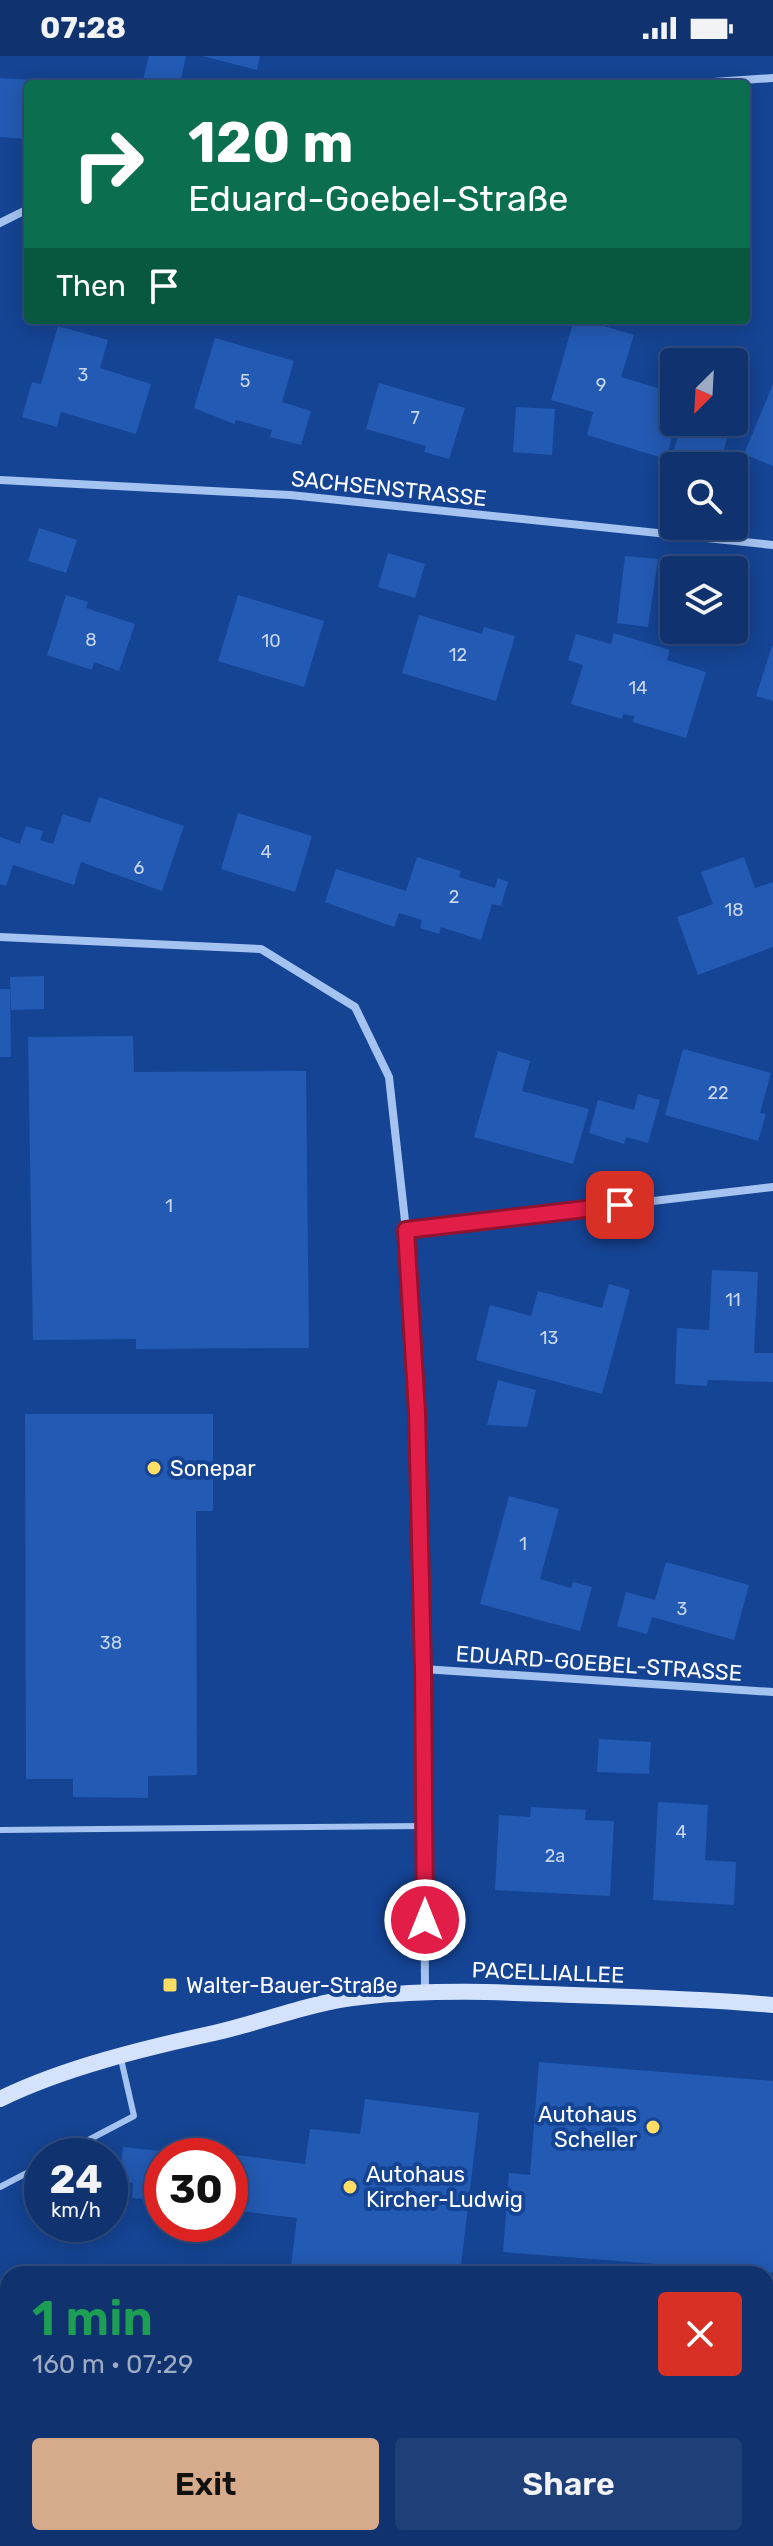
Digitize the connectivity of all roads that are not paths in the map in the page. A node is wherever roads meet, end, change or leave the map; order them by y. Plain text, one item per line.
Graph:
1 (773, 78) edge
2 (743, 80) edge
3 (24, 211) edge
4 (0, 223) edge
5 (0, 480) edge
6 (773, 545) edge
7 (0, 937) edge
8 (773, 1187) edge
9 (406, 1230) junction
10 (423, 1669) junction
11 (773, 1692) edge
12 (424, 1826) junction
13 (0, 1830) edge
14 (425, 1992) junction
15 (773, 2005) edge
16 (120, 2057) junction
17 (0, 2099) edge
18 (92, 2138) edge
19 (24, 2174) edge
20 (0, 2187) edge

1 - 2 street
3 - 4 street
5 - 6 street, SACHSENSTRASSE
7 - 9 street
8 - 9 street
9 - 10 street
10 - 11 street, EDUARD-GOEBEL-STRASSE
10 - 12 street
12 - 13 lane
12 - 14 street
14 - 15 main road, PACELLIALLEE
14 - 16 main road, PACELLIALLEE
16 - 17 main road, PACELLIALLEE
16 - 18 lane
19 - 20 lane

